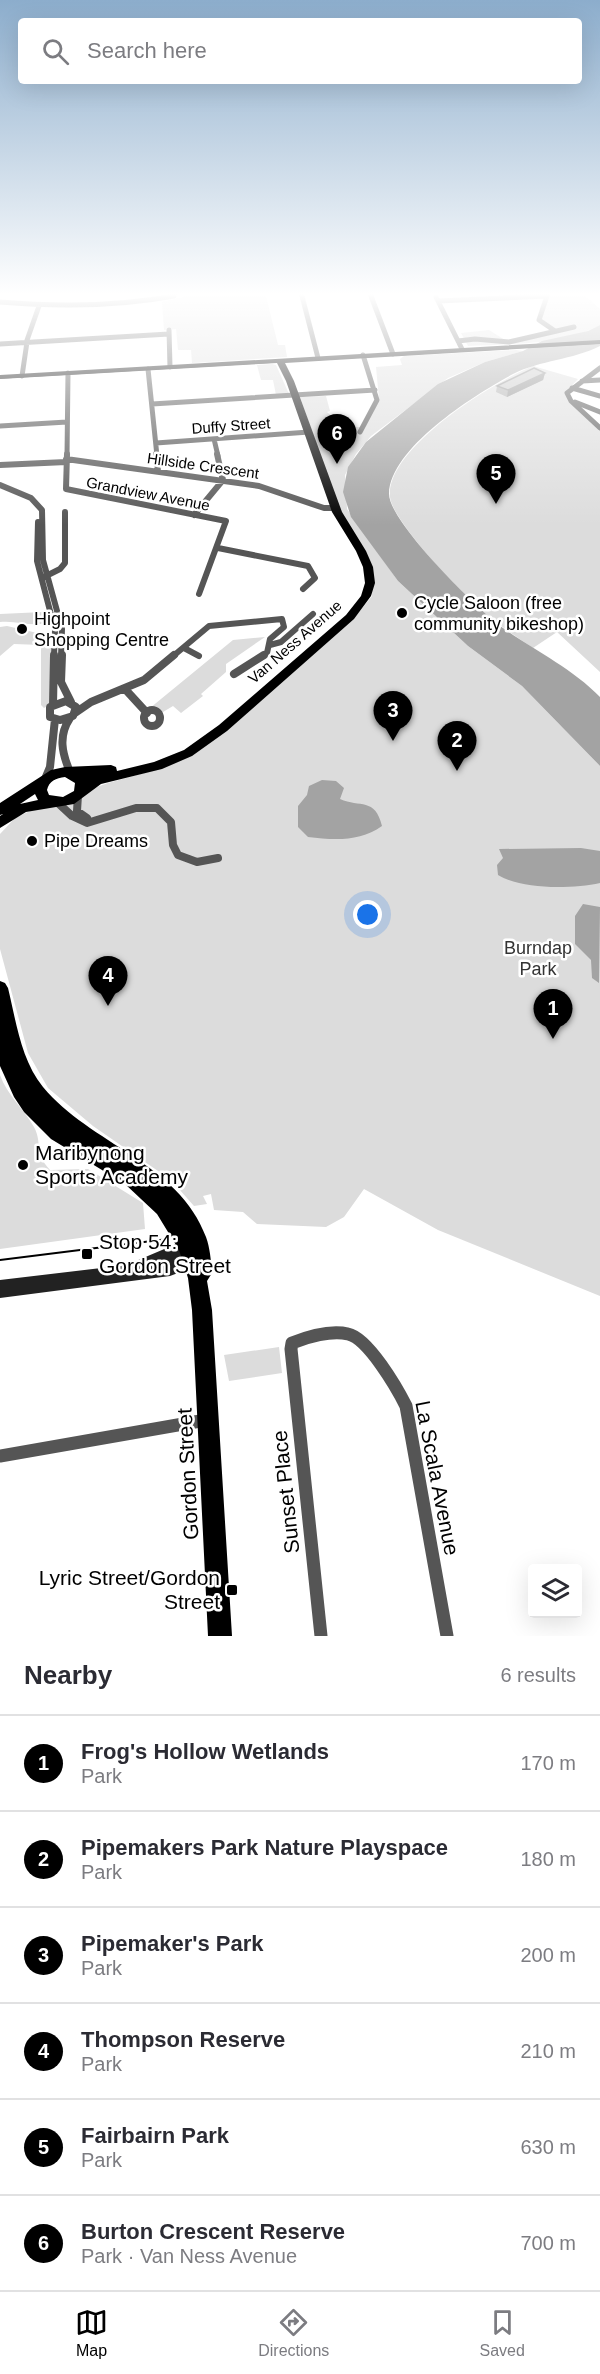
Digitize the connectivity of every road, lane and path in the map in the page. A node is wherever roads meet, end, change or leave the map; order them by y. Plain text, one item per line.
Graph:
1 (22, 372) edge
2 (81, 372) edge
3 (148, 372) edge
4 (287, 372) edge
5 (369, 372) edge
6 (594, 372) edge
7 (68, 373) junction
8 (22, 376) junction
9 (0, 377) edge
10 (600, 380) edge
11 (581, 381) junction
12 (572, 388) junction
13 (375, 390) junction
14 (295, 395) junction
15 (600, 396) edge
16 (571, 401) junction
17 (152, 404) junction
18 (600, 412) edge
19 (67, 422) junction
20 (0, 426) edge
21 (600, 428) edge
22 (309, 432) junction
23 (360, 432) dead end
24 (213, 439) junction
25 (156, 443) junction
26 (66, 461) junction
27 (0, 465) edge
28 (158, 471) junction
29 (219, 479) junction
30 (0, 487) edge
31 (335, 507) junction
32 (65, 512) dead end
33 (194, 515) junction
34 (218, 548) junction
35 (45, 577) junction
36 (303, 589) dead end
37 (200, 594) dead end
38 (313, 614) dead end
39 (288, 635) joint
40 (270, 647) junction
41 (184, 648) junction
42 (199, 656) dead end
43 (234, 674) dead end
44 (125, 689) junction
45 (71, 703) junction
46 (53, 705) junction
47 (147, 713) dead end
48 (74, 714) junction
49 (55, 719) junction
50 (202, 743) junction
51 (72, 773) junction
52 (44, 781) junction
53 (79, 794) junction
54 (56, 803) junction
55 (2, 808) edge
56 (105, 818) junction
57 (0, 823) edge
58 (218, 858) dead end
59 (0, 988) edge
60 (0, 1034) edge
61 (63, 1119) junction
62 (63, 1139) junction
63 (196, 1251) junction
64 (0, 1289) edge
65 (292, 1344) joint
66 (209, 1419) junction
67 (0, 1456) edge
68 (220, 1636) edge
69 (321, 1636) edge
70 (447, 1636) edge

1 - 8 street
2 - 7 main road
3 - 17 street
4 - 14 main road, Van Ness Avenue
5 - 13 street
6 - 11 street
7 - 8 main road
7 - 19 street
8 - 9 main road
10 - 11 street
11 - 12 street
12 - 15 street
12 - 16 street
13 - 14 street
13 - 23 street
14 - 17 street
14 - 22 main road, Van Ness Avenue
16 - 18 street
16 - 21 street
17 - 25 street
19 - 20 street
19 - 26 street
22 - 24 street, Duffy Street
22 - 31 main road, Van Ness Avenue
24 - 25 street, Duffy Street
24 - 29 street
25 - 28 street
26 - 27 street, Hillside Crescent
26 - 28 street, Hillside Crescent
26 - 33 street, Grandview Avenue
28 - 29 street, Hillside Crescent
29 - 31 street, Hillside Crescent
29 - 33 street
30 - 35 street
31 - 50 main road, Van Ness Avenue
32 - 35 street
33 - 34 street, Grandview Avenue
34 - 36 street
34 - 37 street
35 - 45 street
35 - 46 street
38 - 39 street
39 - 40 street
40 - 41 street
40 - 43 street
41 - 42 street
41 - 44 street
44 - 45 street
44 - 47 street
44 - 48 street
45 - 46 street
45 - 48 street
46 - 49 street
48 - 49 street
48 - 51 street
49 - 52 street
50 - 51 main road, Van Ness Avenue
50 - 53 main road, Van Ness Avenue
51 - 52 main road
51 - 53 main road
52 - 54 main road
52 - 55 main road
53 - 54 main road
53 - 56 street
54 - 56 street
54 - 57 main road
56 - 58 street
59 - 61 main road, Gordon Street
60 - 62 main road, Gordon Street
61 - 62 main road
61 - 63 main road, Gordon Street
62 - 63 main road, Gordon Street
63 - 64 street
63 - 66 main road, Gordon Street
65 - 69 street, Sunset Place
65 - 70 street, La Scala Avenue
66 - 67 street
66 - 68 main road, Gordon Street

